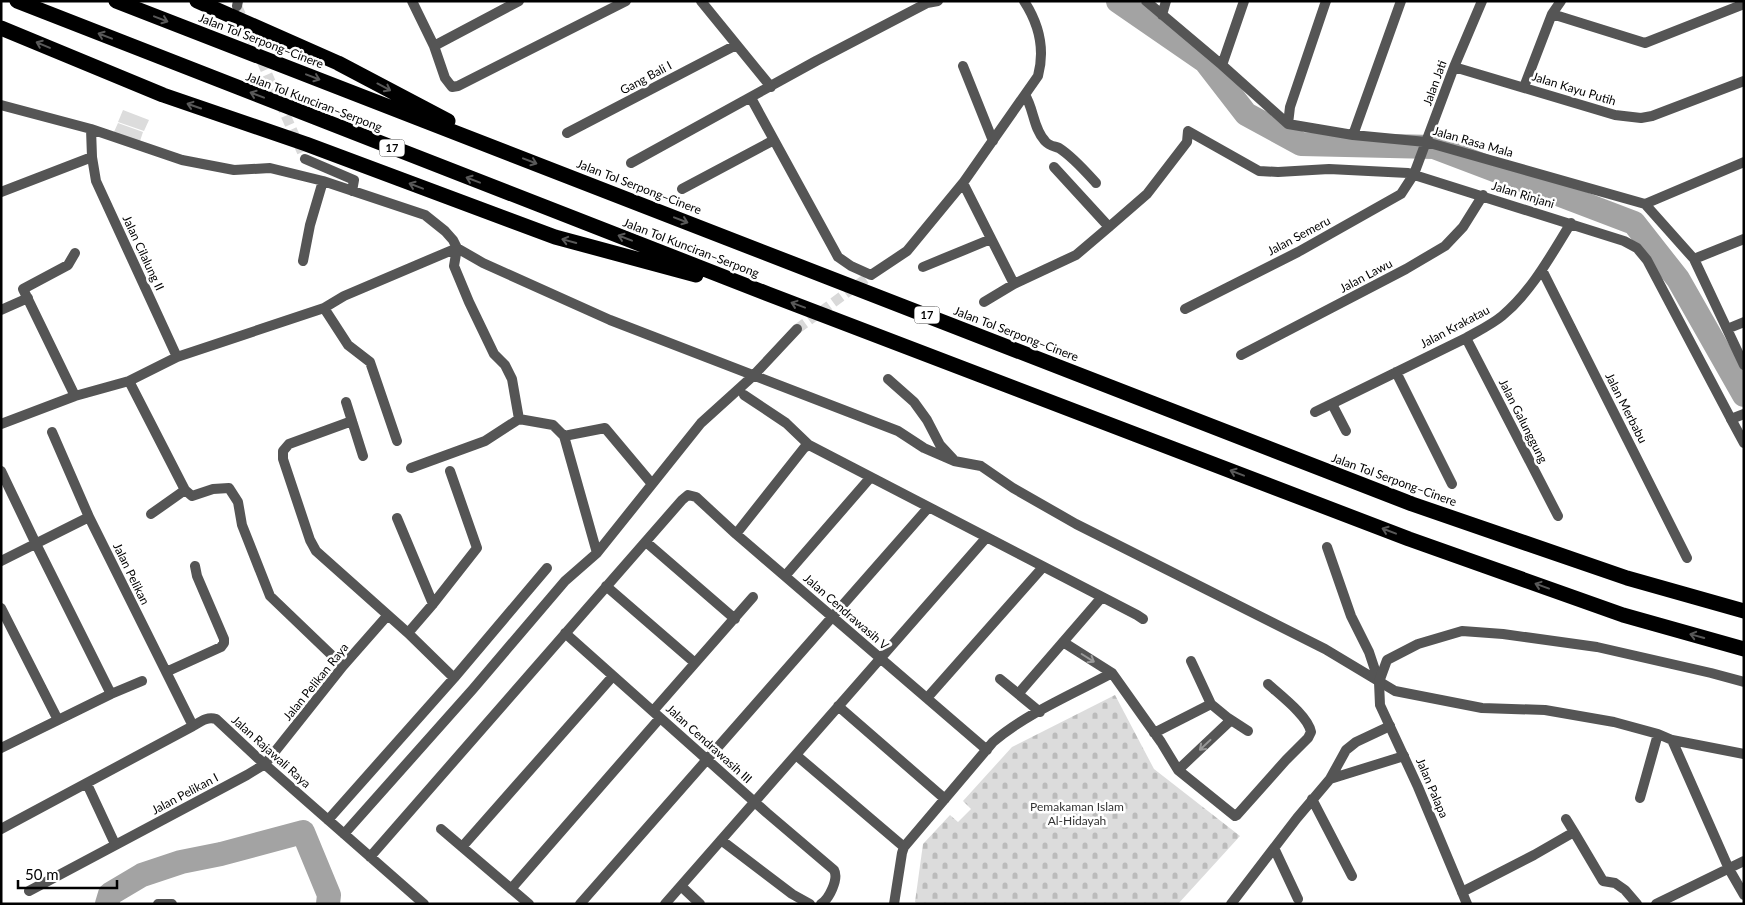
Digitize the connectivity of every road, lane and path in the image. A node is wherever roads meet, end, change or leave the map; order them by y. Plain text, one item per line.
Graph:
1 (16, 1) edge
2 (116, 1) edge
3 (197, 1) edge
4 (519, 1) edge
5 (626, 1) edge
6 (701, 1) edge
7 (938, 1) edge
8 (1024, 1) edge
9 (1146, 1) edge
10 (1166, 1) edge
11 (1244, 1) edge
12 (1326, 1) edge
13 (1401, 1) edge
14 (1482, 1) edge
15 (1561, 1) edge
16 (416, 3) edge
17 (1744, 4) edge
18 (1552, 14) junction
19 (1162, 15) junction
20 (1, 28) edge
21 (736, 45) junction
22 (434, 46) junction
23 (1222, 65) junction
24 (963, 66) dead end
25 (1454, 66) junction
26 (1744, 81) edge
27 (771, 87) junction
28 (1524, 87) junction
29 (1025, 95) junction
30 (751, 98) junction
31 (1, 105) edge
32 (1288, 124) junction
33 (91, 129) junction
34 (567, 134) dead end
35 (1353, 135) junction
36 (774, 140) junction
37 (993, 141) junction
38 (1426, 143) junction
39 (509, 153) junction
40 (92, 157) junction
41 (305, 159) tunnel mouth
42 (1744, 162) edge
43 (631, 163) dead end
44 (1054, 167) dead end
45 (1416, 170) junction
46 (323, 181) junction
47 (962, 183) junction
48 (1096, 183) dead end
49 (682, 189) dead end
50 (352, 191) junction
51 (1, 192) edge
52 (1484, 195) junction
53 (1645, 204) junction
54 (1572, 223) junction
55 (1109, 227) junction
56 (990, 239) junction
57 (1744, 239) edge
58 (457, 248) junction
59 (75, 254) dead end
60 (1694, 259) junction
61 (303, 261) dead end
62 (922, 267) dead end
63 (1542, 270) junction
64 (1014, 284) junction
65 (768, 294) junction
66 (28, 298) junction
67 (984, 302) dead end
68 (324, 308) junction
69 (1185, 309) dead end
70 (1, 310) edge
71 (1744, 322) edge
72 (1728, 328) junction
73 (797, 329) tunnel mouth
74 (1466, 338) junction
75 (1240, 355) dead end
76 (177, 357) junction
77 (1744, 365) edge
78 (1396, 372) junction
79 (753, 376) junction
80 (888, 379) dead end
81 (129, 381) junction
82 (744, 395) dead end
83 (75, 396) junction
84 (346, 402) dead end
85 (1332, 404) junction
86 (1315, 412) dead end
87 (1736, 417) edge
88 (519, 419) junction
89 (352, 421) junction
90 (1, 424) edge
91 (1346, 430) dead end
92 (52, 432) dead end
93 (564, 436) junction
94 (1742, 436) edge
95 (397, 441) dead end
96 (809, 445) junction
97 (364, 456) dead end
98 (954, 461) junction
99 (411, 468) dead end
100 (1, 471) edge
101 (450, 471) dead end
102 (870, 478) junction
103 (652, 484) junction
104 (1452, 484) dead end
105 (185, 490) junction
106 (928, 508) junction
107 (150, 514) dead end
108 (1558, 516) dead end
109 (89, 518) junction
110 (397, 518) dead end
111 (736, 534) junction
112 (986, 538) junction
113 (646, 542) junction
114 (36, 544) junction
115 (1327, 547) dead end
116 (597, 553) junction
117 (1687, 558) dead end
118 (1, 561) edge
119 (195, 566) dead end
120 (1043, 567) junction
121 (547, 568) dead end
122 (785, 576) junction
123 (606, 586) junction
124 (753, 597) dead end
125 (1102, 597) junction
126 (433, 604) junction
127 (1, 608) edge
128 (1744, 612) edge
129 (387, 616) junction
130 (832, 617) junction
131 (736, 619) junction
132 (1143, 619) dead end
133 (408, 633) junction
134 (565, 633) junction
135 (1063, 642) junction
136 (1744, 648) edge
137 (880, 658) junction
138 (1191, 661) dead end
139 (695, 663) junction
140 (344, 666) junction
141 (166, 672) junction
142 (1112, 673) junction
143 (613, 676) junction
144 (454, 678) junction
145 (1000, 680) dead end
146 (142, 681) dead end
147 (1379, 682) junction
148 (1744, 682) edge
149 (1268, 684) dead end
150 (1019, 693) junction
151 (111, 694) junction
152 (927, 698) junction
153 (1212, 704) junction
154 (838, 706) junction
155 (1040, 712) junction
156 (656, 714) junction
157 (58, 720) junction
158 (1231, 720) junction
159 (193, 726) junction
160 (1390, 726) junction
161 (1248, 731) dead end
162 (1154, 733) junction
163 (1658, 734) junction
164 (1672, 740) junction
165 (2, 746) edge
166 (986, 750) junction
167 (1744, 754) edge
168 (796, 755) junction
169 (1404, 756) junction
170 (1341, 759) junction
171 (707, 760) junction
172 (265, 764) junction
173 (1178, 770) junction
174 (1350, 773) junction
175 (1330, 779) junction
176 (87, 784) junction
177 (1640, 798) dead end
178 (945, 799) junction
179 (1312, 799) junction
180 (755, 802) junction
181 (1566, 818) dead end
182 (328, 820) junction
183 (1, 829) edge
184 (441, 829) dead end
185 (1574, 832) junction
186 (344, 834) junction
187 (721, 840) junction
188 (115, 844) junction
189 (904, 846) junction
190 (462, 847) junction
191 (1274, 848) junction
192 (370, 857) junction
193 (1744, 861) edge
194 (1728, 869) junction
195 (1352, 876) dead end
196 (680, 886) junction
197 (511, 888) junction
198 (29, 891) dead end
199 (1462, 892) junction
200 (1744, 895) edge
201 (1298, 899) dead end
202 (158, 904) edge
203 (172, 904) edge
204 (424, 904) edge
205 (529, 904) edge
206 (580, 904) edge
207 (665, 904) edge
208 (700, 904) edge
209 (810, 904) edge
210 (821, 904) edge
211 (894, 904) edge
212 (1231, 904) edge
213 (1467, 904) edge
214 (1636, 904) edge
215 (1656, 904) edge

65 -> 1 highway, Jalan Tol Kunciran–Serpong / 17
2 -> 39 highway, Jalan Tol Serpong–Cinere / 17
3 -> 39 highway
4 - 22 street
5 - 22 street
6 - 21 street
7 - 27 street
8 - 29 street
9 - 19 street
10 - 19 street
11 - 23 street
12 - 32 street
13 - 35 street
14 - 25 street, Jalan Jati
15 - 18 street
16 - 22 street
17 - 18 street
18 - 28 street
19 - 23 street
65 -> 20 highway
21 - 27 street
21 - 34 street, Gang Bali I
23 - 32 street
24 - 37 street
25 - 28 street, Jalan Kayu Putih
25 - 38 street, Jalan Jati
26 - 28 street, Jalan Kayu Putih
27 - 30 street
29 - 37 street
29 - 48 street
30 - 36 street
30 - 43 street
31 - 33 street
32 - 35 street, Jalan Rasa Mala
33 - 40 street, Jalan Cilalung II
33 - 46 street
35 - 38 street, Jalan Rasa Mala
36 - 47 street
36 - 49 street
37 - 47 street
38 - 45 street, Jalan Jati
38 - 53 street, Jalan Rasa Mala
39 -> 128 highway, Jalan Tol Serpong–Cinere / 17
40 - 51 street
40 - 76 street, Jalan Cilalung II
41 - 50 street
42 - 53 street
44 - 55 street
45 - 52 street, Jalan Rinjani
45 - 55 street, Jalan Rinjani
45 - 69 street, Jalan Semeru
46 - 50 street
46 - 61 street
47 - 56 street
50 - 58 street
52 - 54 street, Jalan Rinjani
52 - 75 street, Jalan Lawu
53 - 60 street
54 - 63 street, Jalan Krakatau
54 - 87 street, Jalan Rinjani
55 - 64 street
56 - 62 street
56 - 64 street
57 - 60 street
58 - 68 street
58 - 79 street
58 - 88 street
59 - 66 street
60 - 72 street
63 - 74 street, Jalan Krakatau
63 - 117 street, Jalan Merbabu
64 - 67 street
136 -> 65 highway, 17
66 - 70 street
66 - 83 street
68 - 76 street
68 - 95 street
71 - 72 street
72 - 77 street
73 - 79 street
74 - 78 street, Jalan Krakatau
74 - 108 street, Jalan Galunggung
76 - 81 street
78 - 85 street, Jalan Krakatau
78 - 104 street
79 - 98 street
79 - 103 street
80 - 98 street
81 - 83 street
81 - 105 street
82 - 96 street
83 - 90 street
84 - 89 street
85 - 86 street, Jalan Krakatau
85 - 91 street
87 - 94 street, Jalan Rinjani
88 - 93 street
88 - 99 street
89 - 97 street
89 - 129 street
92 - 109 street, Jalan Pelikan
93 - 103 street
93 - 116 street
96 - 102 street
96 - 111 street
98 - 147 street
100 - 114 street
101 - 126 street
102 - 106 street
102 - 122 street
103 - 116 street
105 - 107 street
105 - 140 street
106 - 112 street
106 - 130 street
109 - 114 street
109 - 141 street, Jalan Pelikan
110 - 126 street
111 - 113 street, Jalan Cendrawasih V
111 - 122 street, Jalan Cendrawasih V
112 - 120 street
112 - 137 street
113 - 123 street
113 - 131 street
114 - 118 street
114 - 151 street
115 - 147 street
116 - 186 street
119 - 141 street
120 - 125 street
120 - 152 street
121 - 144 street
122 - 130 street, Jalan Cendrawasih V
123 - 134 street
123 - 139 street
124 - 131 street
125 - 132 street
125 - 135 street
126 - 133 street
127 - 157 street
129 - 133 street
129 - 140 street, Jalan Pelikan Raya
130 - 137 street, Jalan Cendrawasih V
130 - 171 street
131 - 139 street
133 - 144 street
134 - 143 street, Jalan Cendrawasih III
134 - 192 street
135 -> 142 street
135 - 150 street
137 - 152 street, Jalan Cendrawasih V
137 - 154 street
138 - 153 street
139 - 156 street
140 - 172 street, Jalan Pelikan Raya
141 - 159 street, Jalan Pelikan
142 - 155 street
142 - 162 street
143 - 156 street, Jalan Cendrawasih III
143 - 190 street
144 - 182 street
145 - 150 street
146 - 151 street
147 - 148 street
147 - 160 street, Jalan Palapa
147 - 163 street
149 - 173 street
150 - 155 street
151 - 157 street
152 - 166 street, Jalan Cendrawasih V
153 - 158 street
153 - 162 street
154 - 168 street
154 - 178 street
155 - 166 street
156 - 171 street, Jalan Cendrawasih III
156 - 197 street
157 - 165 street
158 - 161 street
158 -> 173 street
159 - 172 street, Jalan Rajawali Raya
159 - 176 street, Jalan Rajawali Raya
160 - 169 street, Jalan Palapa
160 - 170 street
162 - 173 street
163 - 164 street
163 - 177 street
164 - 167 street
164 - 194 street
166 - 178 street
168 - 180 street
168 - 189 street
169 - 174 street
169 - 199 street, Jalan Palapa
170 - 174 street
170 - 175 street
171 - 180 street, Jalan Cendrawasih III
171 - 206 street
172 - 182 street, Jalan Rajawali Raya
172 - 188 street, Jalan Pelikan I
174 - 175 street
175 - 179 street
176 - 183 street, Jalan Rajawali Raya
176 - 188 street
178 - 189 street
179 - 191 street
179 - 195 street
180 - 187 street
180 - 210 street, Jalan Cendrawasih III
181 - 185 street
182 - 186 street, Jalan Rajawali Raya
184 - 190 street
185 - 199 street
185 - 214 street
186 - 192 street, Jalan Rajawali Raya
187 - 196 street
187 - 209 street
188 - 198 street, Jalan Pelikan I
189 - 211 street
190 - 197 street
191 - 201 street
191 - 212 street
192 - 204 street, Jalan Rajawali Raya
193 - 194 street
194 - 200 street
194 - 215 street
196 - 207 street
196 - 208 street
197 - 205 street
199 - 213 street, Jalan Palapa
202 - 203 street

